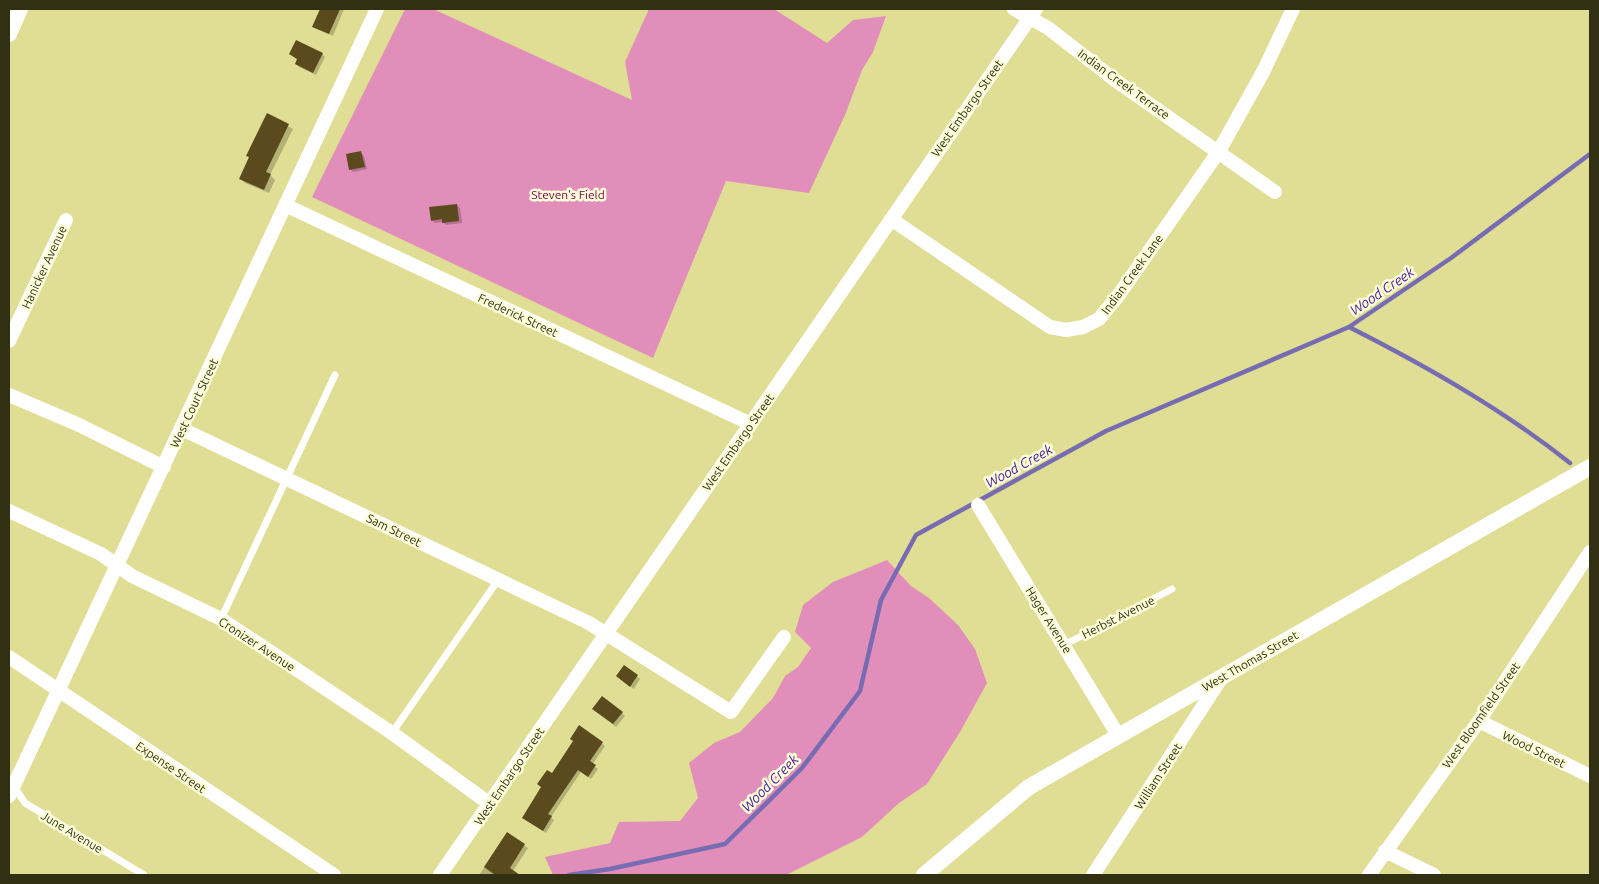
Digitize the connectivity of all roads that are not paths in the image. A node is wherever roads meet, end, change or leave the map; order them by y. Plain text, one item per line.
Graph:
1 (20, 9) edge
2 (377, 9) edge
3 (1014, 9) edge
4 (1293, 9) edge
5 (1033, 13) edge
6 (9, 34) edge
7 (1220, 151) junction
8 (1275, 192) dead end
9 (285, 205) junction
10 (891, 218) junction
11 (66, 220) dead end
12 (9, 341) edge
13 (335, 374) dead end
14 (9, 395) edge
15 (751, 424) junction
16 (182, 429) junction
17 (164, 467) junction
18 (1590, 467) edge
19 (287, 479) junction
20 (978, 505) dead end
21 (9, 511) edge
22 (1590, 552) edge
23 (117, 566) junction
24 (498, 580) junction
25 (1172, 589) dead end
26 (221, 619) junction
27 (606, 632) junction
28 (784, 637) dead end
29 (1064, 645) junction
30 (9, 658) edge
31 (1222, 677) junction
32 (58, 691) junction
33 (1478, 721) junction
34 (392, 733) junction
35 (1118, 735) junction
36 (1590, 776) edge
37 (10, 787) edge
38 (490, 804) junction
39 (1385, 851) junction
40 (144, 875) edge
41 (334, 875) edge
42 (440, 875) edge
43 (924, 875) edge
44 (1093, 875) edge
45 (1369, 875) edge
46 (1434, 875) edge

1 - 6 street
2 - 9 street, West Court Street
3 - 5 street, Indian Creek Terrace
4 - 7 street
5 - 7 street, Indian Creek Terrace
5 - 10 street, West Embargo Street
7 - 8 street, Indian Creek Terrace
7 - 10 street, Indian Creek Lane
9 - 15 street, Frederick Street
9 - 16 street, West Court Street
10 - 15 street, West Embargo Street
11 - 12 street, Hanicker Avenue
13 - 19 lane
14 - 17 street
15 - 27 street, West Embargo Street
16 - 17 street, West Court Street
16 - 19 street, Sam Street
17 - 23 street, West Court Street
18 - 31 street, West Thomas Street
19 - 24 street, Sam Street
19 - 26 lane
20 - 29 street, Hager Avenue
21 - 23 street, Cronizer Avenue
22 - 33 street, West Bloomfield Street
23 - 26 street, Cronizer Avenue
23 - 32 street, West Court Street
24 - 27 street, Sam Street
24 - 34 lane
25 - 29 lane, Herbst Avenue
26 - 34 street, Cronizer Avenue
27 - 28 street, Sam Street
27 - 38 street, West Embargo Street
29 - 35 street, Hager Avenue
30 - 32 street, Expense Street
31 - 35 street, West Thomas Street
31 - 44 street, William Street
32 - 37 street, West Court Street
32 - 41 street, Expense Street
33 - 36 street, Wood Street
33 - 39 street, West Bloomfield Street
34 - 38 street, Cronizer Avenue
35 - 43 street, West Thomas Street
37 - 40 lane, June Avenue
38 - 42 street, West Embargo Street
39 - 45 street, West Bloomfield Street
39 - 46 street

